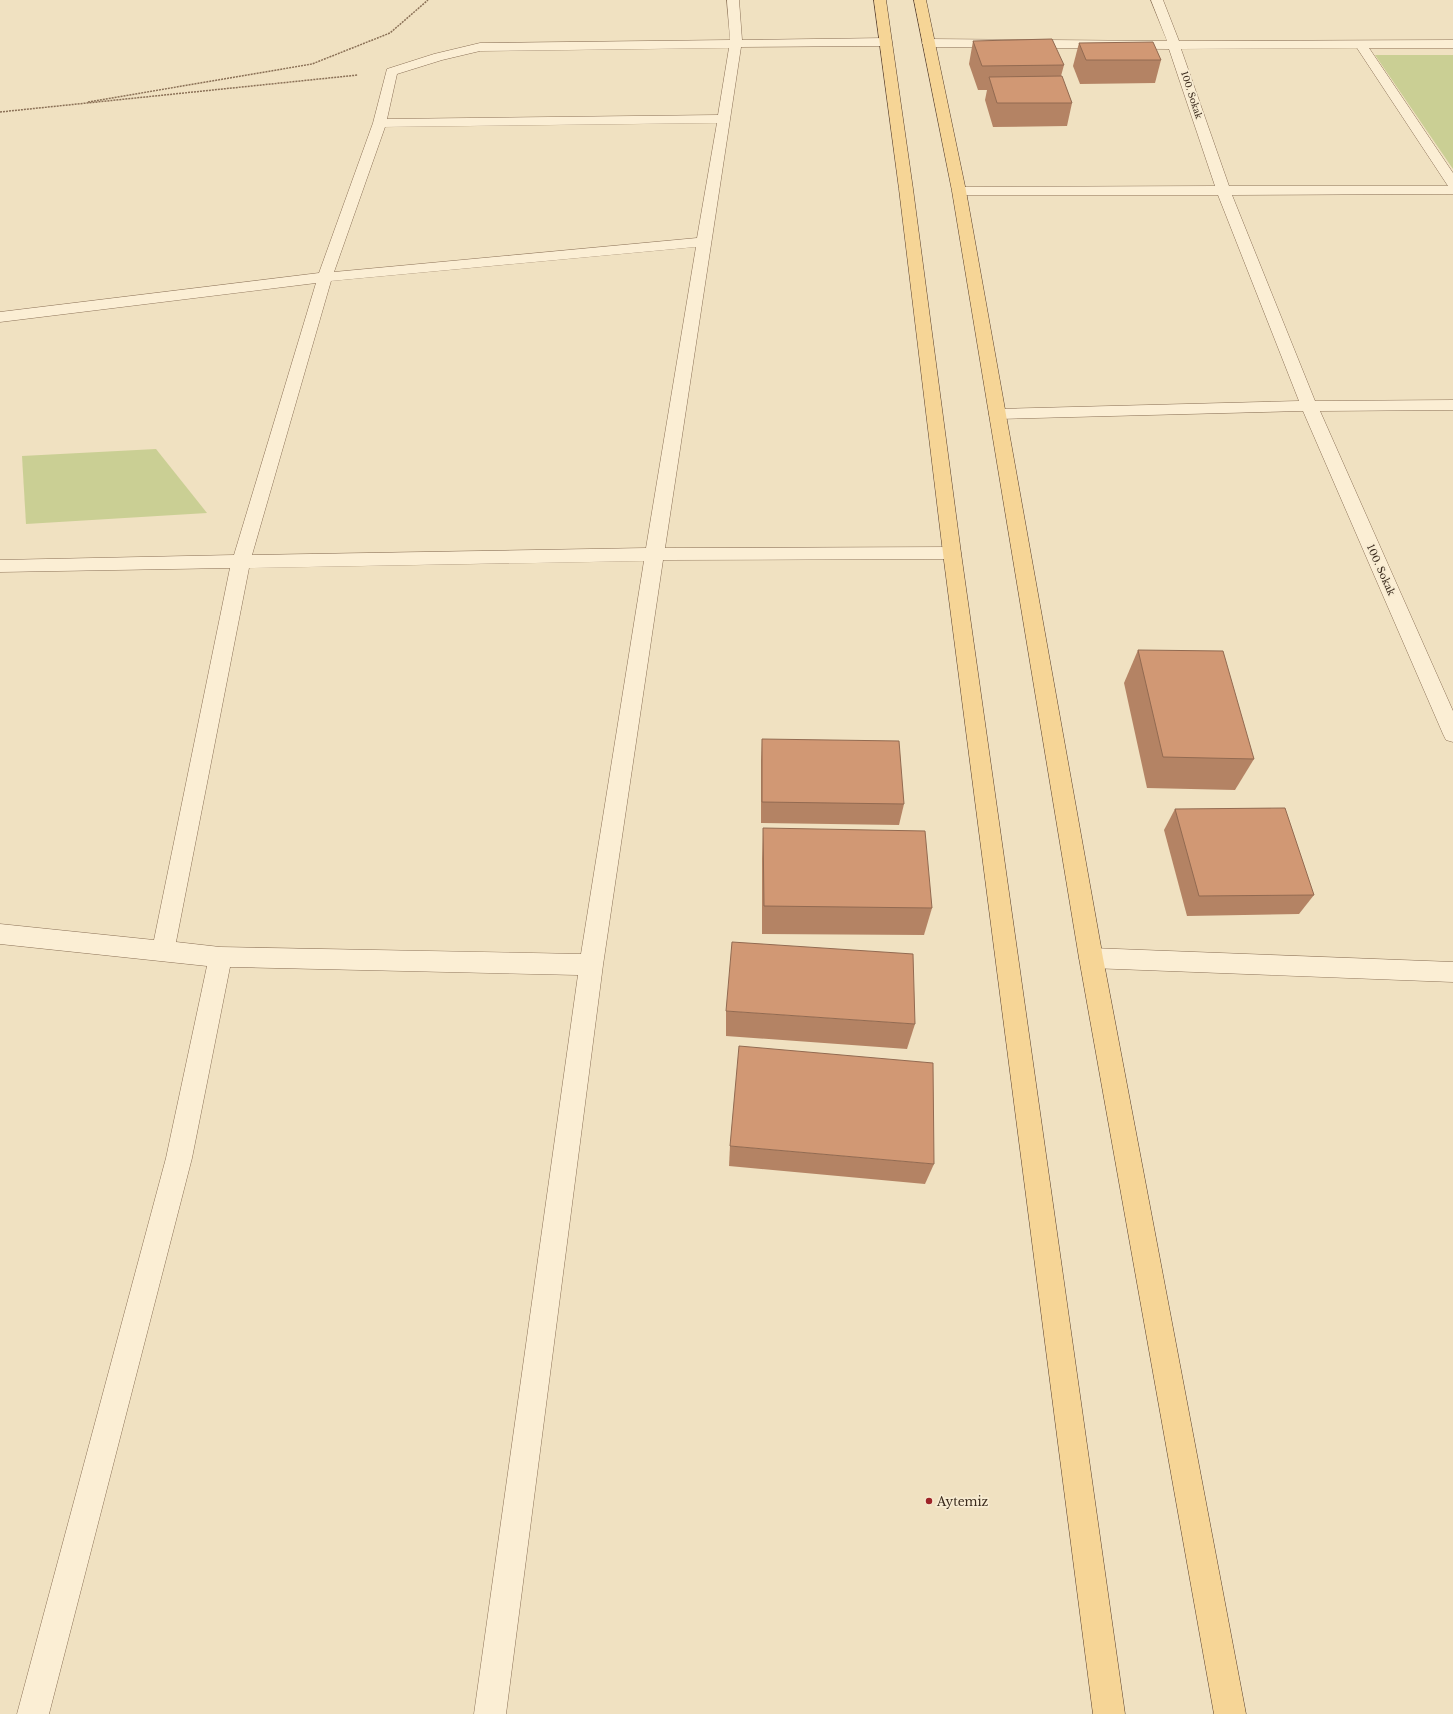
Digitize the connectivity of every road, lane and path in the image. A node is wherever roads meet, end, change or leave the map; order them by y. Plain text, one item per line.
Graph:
1 (428, 0) edge
2 (733, 0) edge
3 (880, 0) edge
4 (920, 0) edge
5 (1157, 0) edge
6 (886, 42) junction
7 (928, 43) junction
8 (736, 44) junction
9 (1360, 44) junction
10 (1453, 44) edge
11 (1176, 45) junction
12 (391, 72) junction
13 (64, 106) junction
14 (0, 112) edge
15 (724, 119) junction
16 (380, 123) junction
17 (1453, 183) edge
18 (1453, 190) edge
19 (959, 191) junction
20 (1224, 191) junction
21 (704, 242) junction
22 (325, 277) junction
23 (0, 317) edge
24 (1453, 405) edge
25 (1309, 406) junction
26 (997, 414) junction
27 (952, 553) junction
28 (654, 554) junction
29 (241, 561) junction
30 (0, 566) edge
31 (1453, 734) edge
32 (0, 934) edge
33 (163, 951) junction
34 (220, 957) junction
35 (1091, 958) junction
36 (591, 965) junction
37 (1453, 972) edge
38 (33, 1714) edge
39 (490, 1714) edge
40 (1109, 1714) edge
41 (1230, 1714) edge

1 - 13 path
2 - 8 street
3 - 6 main road
4 - 7 main road
5 - 11 street, 100. Sokak
6 - 8 street
6 - 27 main road
7 - 11 street
7 - 19 main road
8 - 12 street
8 - 15 street
9 - 10 street
9 - 11 street
9 - 17 street
11 - 20 street, 100. Sokak
12 - 13 path
12 - 16 street
13 - 14 path
15 - 16 street
15 - 21 street
16 - 22 street
18 - 20 street
19 - 20 street
19 - 26 main road
20 - 25 street, 100. Sokak
21 - 22 street
21 - 28 street
22 - 23 street
22 - 29 street
24 - 25 street
25 - 26 street
25 - 31 street, 100. Sokak
26 - 35 main road
27 - 28 street
27 - 40 main road
28 - 29 street
28 - 36 street
29 - 30 street
29 - 33 street
32 - 33 street
33 - 34 street
34 - 36 street
34 - 38 street
35 - 37 street
35 - 41 main road
36 - 39 street

